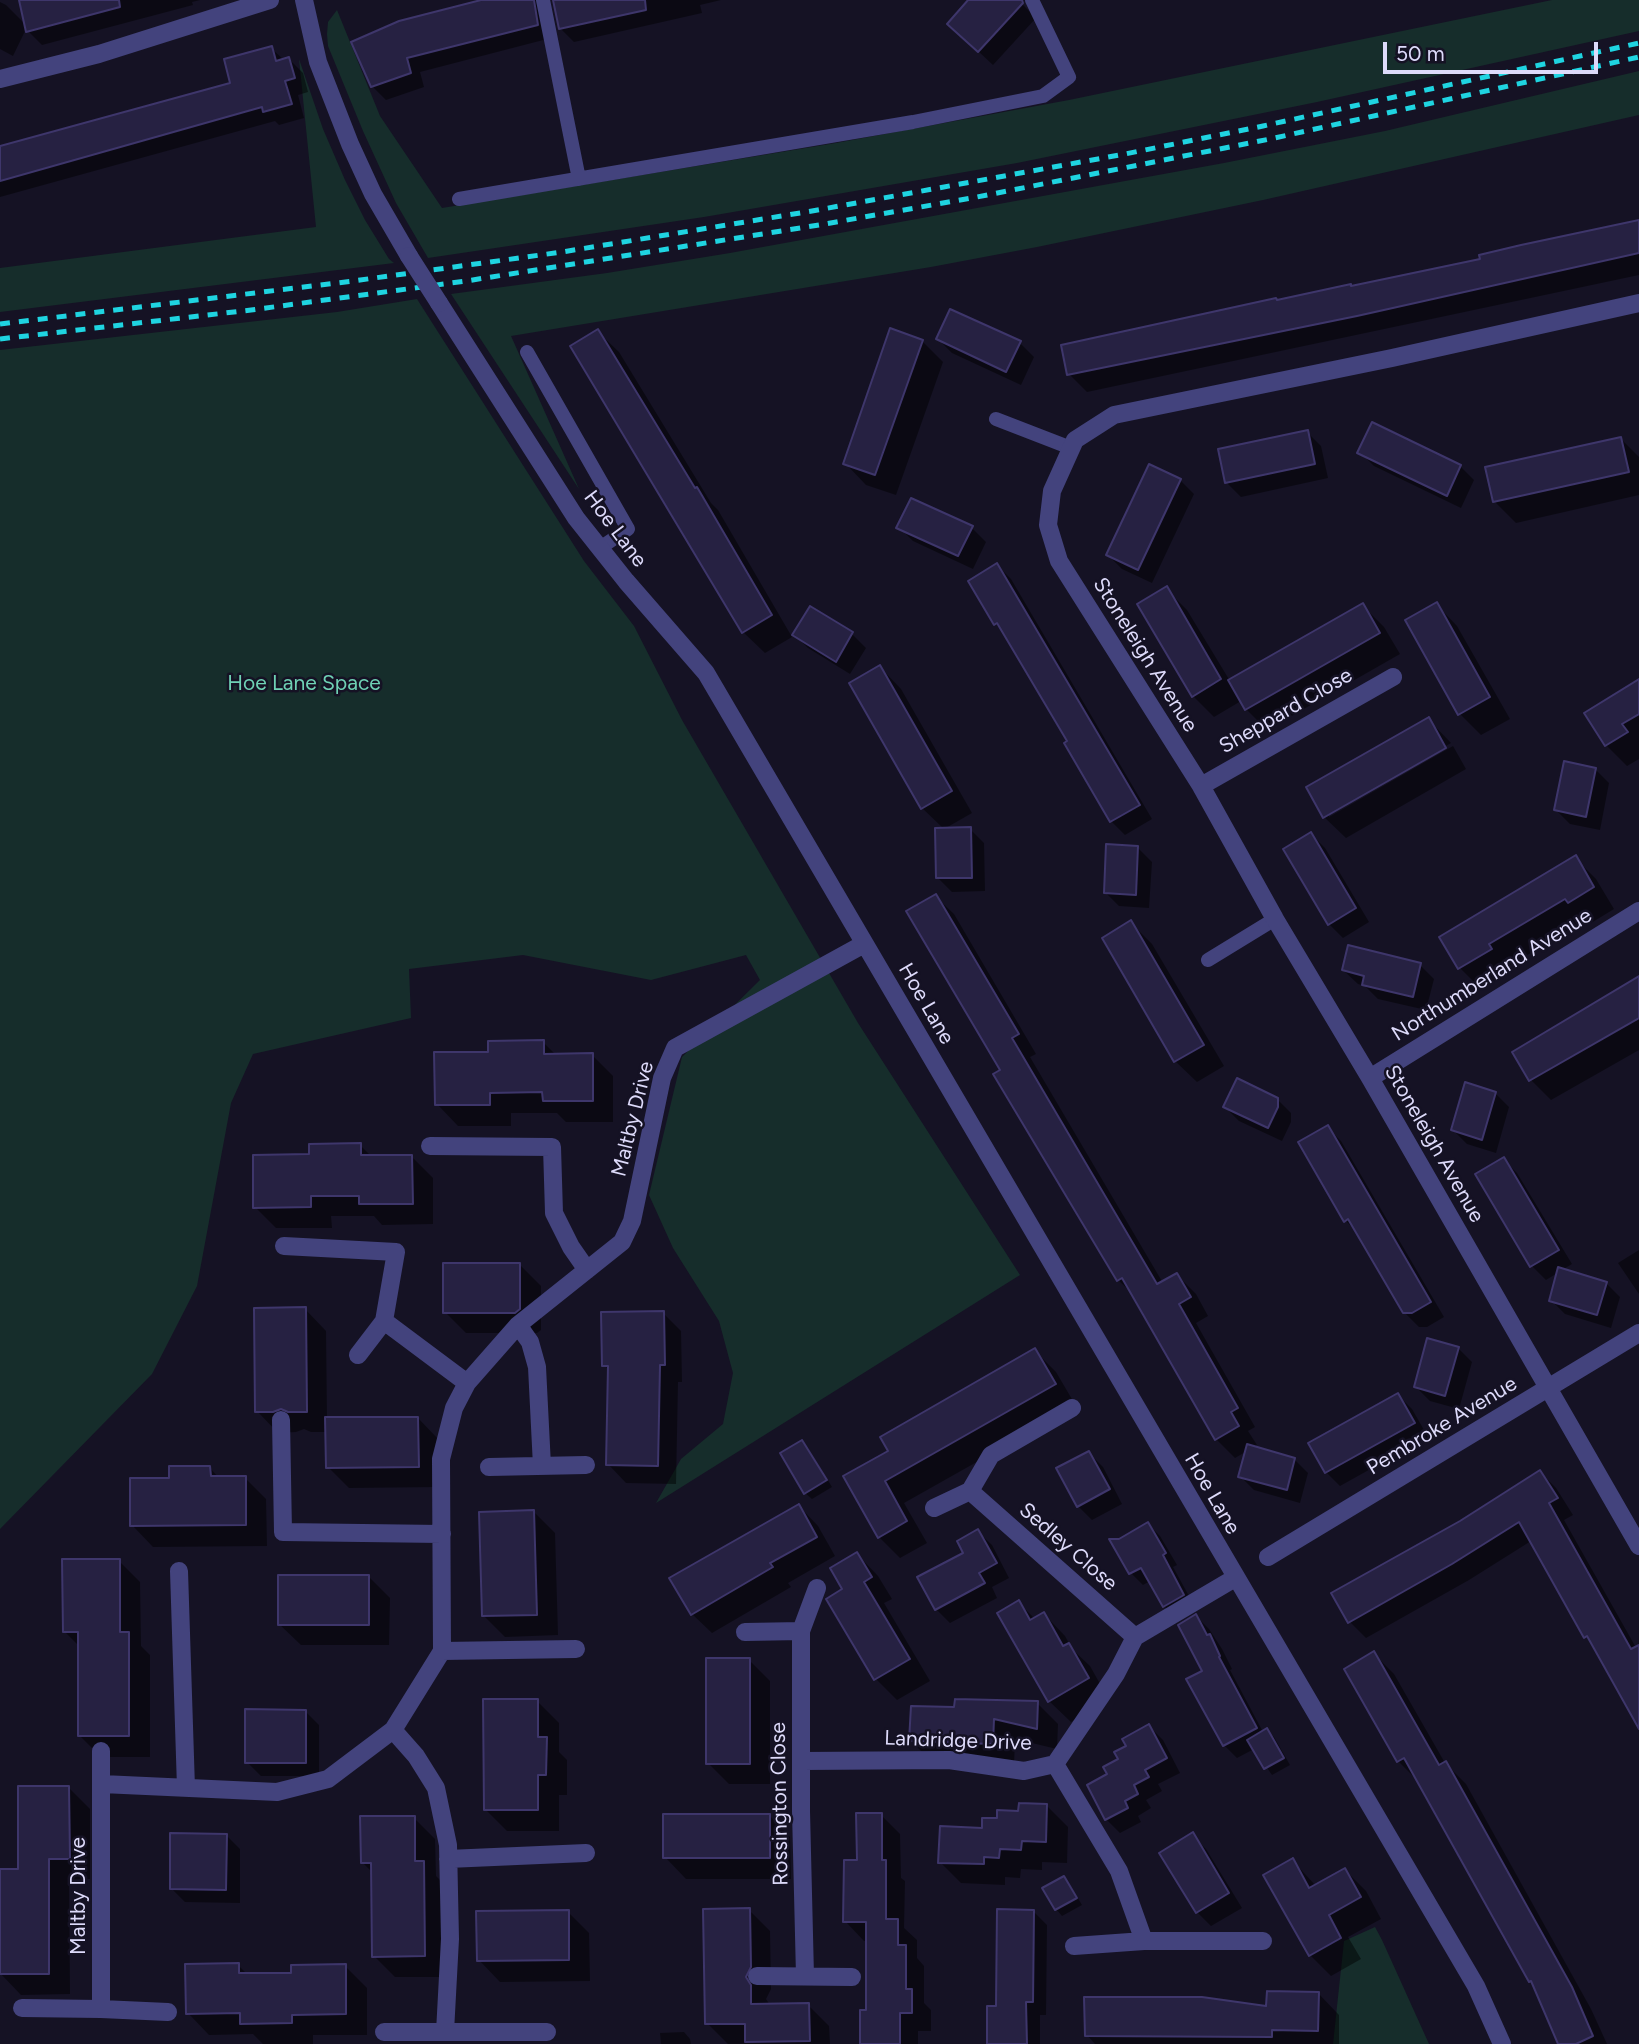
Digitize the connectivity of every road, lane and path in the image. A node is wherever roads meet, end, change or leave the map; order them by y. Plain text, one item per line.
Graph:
1 (270, 0) edge
2 (304, 0) edge
3 (543, 0) edge
4 (1032, 0) edge
5 (0, 79) edge
6 (579, 179) junction
7 (459, 199) dead end
8 (1639, 303) edge
9 (527, 352) dead end
10 (996, 419) dead end
11 (1071, 448) junction
12 (600, 548) junction
13 (1393, 677) dead end
14 (1201, 786) junction
15 (1639, 911) edge
16 (1275, 919) junction
17 (864, 944) junction
18 (1208, 960) dead end
19 (1370, 1078) junction
20 (430, 1146) dead end
21 (284, 1245) dead end
22 (587, 1270) junction
23 (384, 1321) junction
24 (518, 1325) junction
25 (1639, 1333) edge
26 (358, 1355) dead end
27 (467, 1384) junction
28 (1548, 1390) junction
29 (1072, 1408) dead end
30 (281, 1420) dead end
31 (586, 1465) dead end
32 (542, 1466) junction
33 (489, 1467) dead end
34 (970, 1491) junction
35 (934, 1508) dead end
36 (442, 1534) junction
37 (1639, 1546) edge
38 (1268, 1557) dead end
39 (179, 1571) dead end
40 (1235, 1578) junction
41 (817, 1588) dead end
42 (801, 1631) junction
43 (745, 1632) dead end
44 (1135, 1637) junction
45 (576, 1649) dead end
46 (442, 1651) junction
47 (393, 1730) junction
48 (101, 1751) dead end
49 (802, 1761) junction
50 (1055, 1764) junction
51 (102, 1784) junction
52 (186, 1788) junction
53 (586, 1853) dead end
54 (448, 1859) junction
55 (1144, 1941) junction
56 (1263, 1941) dead end
57 (1074, 1946) dead end
58 (757, 1976) dead end
59 (805, 1976) junction
60 (852, 1978) dead end
61 (22, 2008) dead end
62 (101, 2009) junction
63 (168, 2012) dead end
64 (384, 2032) dead end
65 (445, 2032) junction
66 (547, 2032) dead end
67 (1502, 2044) edge

1 - 5 street
2 - 12 street, Hoe Lane, bridge
3 - 6 lane
4 - 6 lane
6 - 7 lane
8 - 11 street, Stoneleigh Avenue
9 - 12 lane
10 - 11 lane
11 - 14 street, Stoneleigh Avenue
12 - 17 street, Hoe Lane
13 - 14 street, Sheppard Close
14 - 16 street, Stoneleigh Avenue
15 - 19 street, Northumberland Avenue
16 - 18 lane
16 - 19 street, Stoneleigh Avenue
17 - 22 street, Maltby Drive
17 - 40 street, Hoe Lane
19 - 28 street, Stoneleigh Avenue
20 - 22 street
21 - 23 street
22 - 24 street, Maltby Drive
23 - 26 street
23 - 27 street
24 - 27 street, Maltby Drive
24 - 32 street
25 - 28 street, Pembroke Avenue
27 - 36 street, Maltby Drive
28 - 37 street, Stoneleigh Avenue
28 - 38 street, Pembroke Avenue
29 - 34 street
30 - 36 street
31 - 32 street
32 - 33 street
34 - 35 street
34 - 44 street, Sedley Close
36 - 46 street, Maltby Drive
39 - 52 street
40 - 44 street
40 - 67 street, Hoe Lane
41 - 42 street, Rossington Close
42 - 43 street
42 - 49 street, Rossington Close
44 - 50 street, Landridge Drive
45 - 46 street
46 - 47 street
47 - 52 street
47 - 54 street
48 - 51 street, Maltby Drive
49 - 50 street, Landridge Drive
49 - 59 street, Rossington Close
50 - 55 street
51 - 52 street
51 - 62 street, Maltby Drive
53 - 54 street
54 - 65 street
55 - 56 street
55 - 57 street
58 - 59 street
59 - 60 street
61 - 62 street
62 - 63 street
64 - 65 street
65 - 66 street

